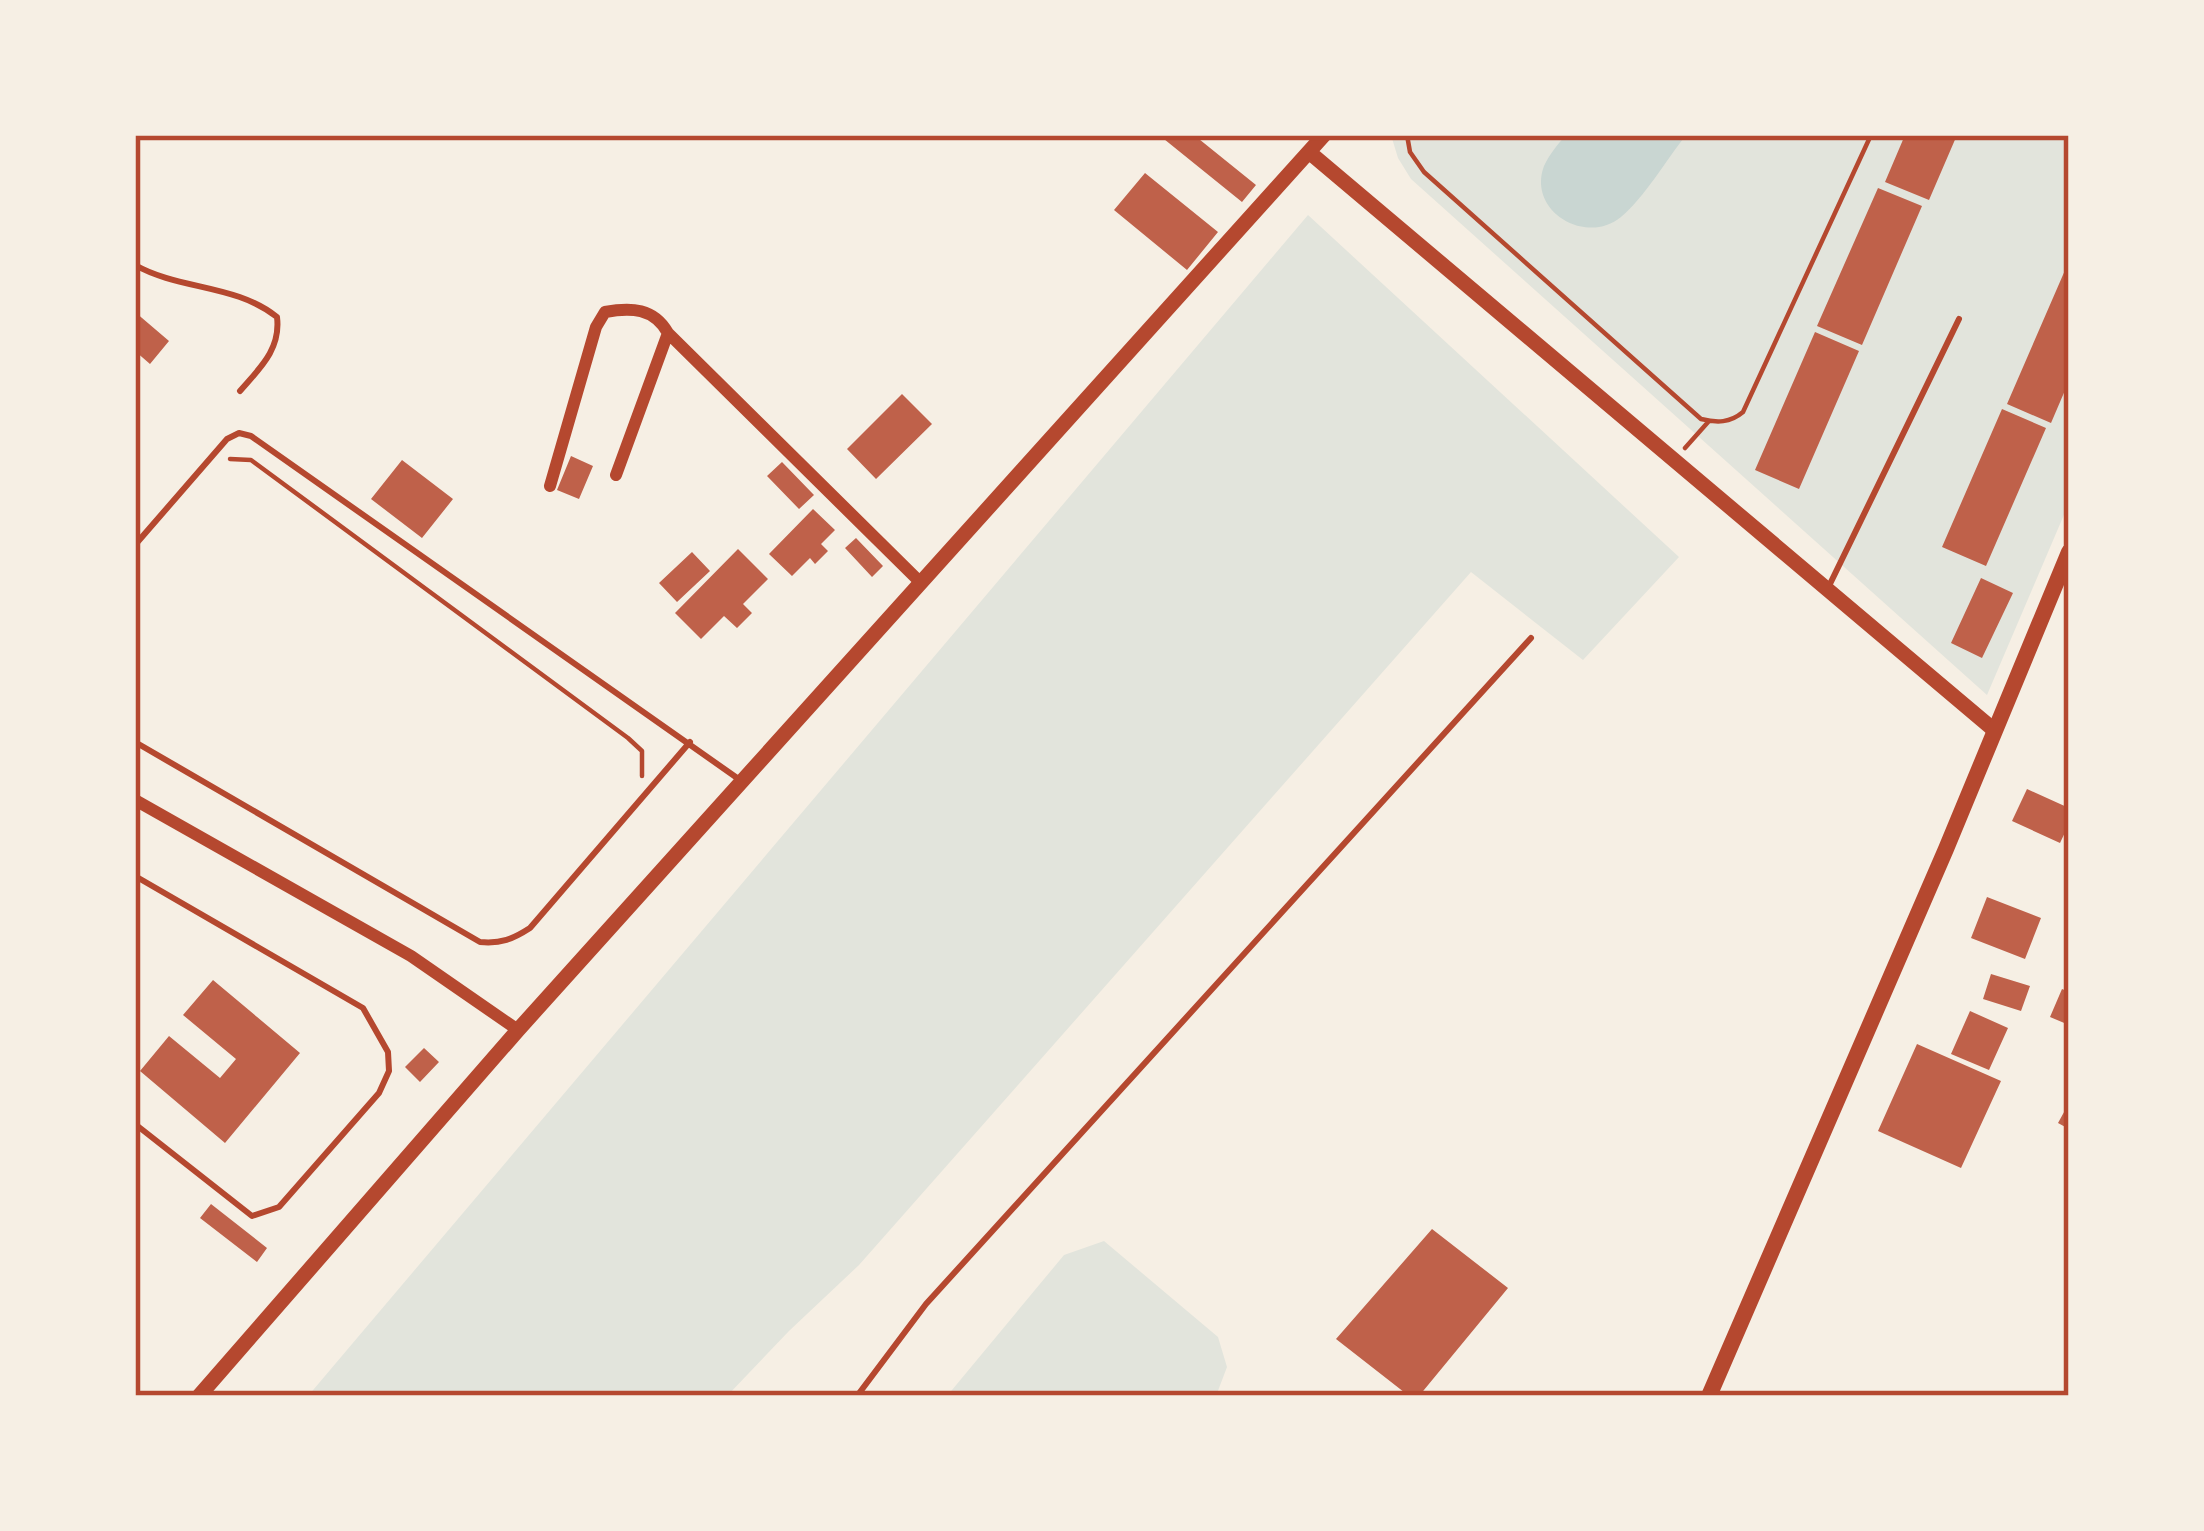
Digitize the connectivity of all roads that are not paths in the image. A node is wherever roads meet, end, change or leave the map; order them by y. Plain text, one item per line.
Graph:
1 (1324, 135) edge
2 (1309, 152) junction
3 (135, 265) edge
4 (1959, 319) dead end
5 (668, 333) junction
6 (240, 392) dead end
7 (616, 476) dead end
8 (550, 486) dead end
9 (135, 545) edge
10 (2069, 552) edge
11 (920, 581) junction
12 (1827, 590) junction
13 (1531, 638) dead end
14 (1994, 730) junction
15 (135, 742) edge
16 (690, 742) junction
17 (743, 782) junction
18 (135, 800) edge
19 (135, 876) edge
20 (518, 1030) junction
21 (135, 1124) edge
22 (199, 1396) edge
23 (857, 1396) edge
24 (1709, 1396) edge

1 - 2 street
2 - 11 street
2 - 12 street
3 - 6 lane
4 - 12 lane
5 - 7 street
5 - 8 street
5 - 11 street
9 - 16 lane
10 - 14 main road
11 - 17 street
12 - 14 street
13 - 23 lane
14 - 24 main road
15 - 16 lane
16 - 17 lane
17 - 20 street
18 - 20 street
19 - 21 lane
20 - 22 street

